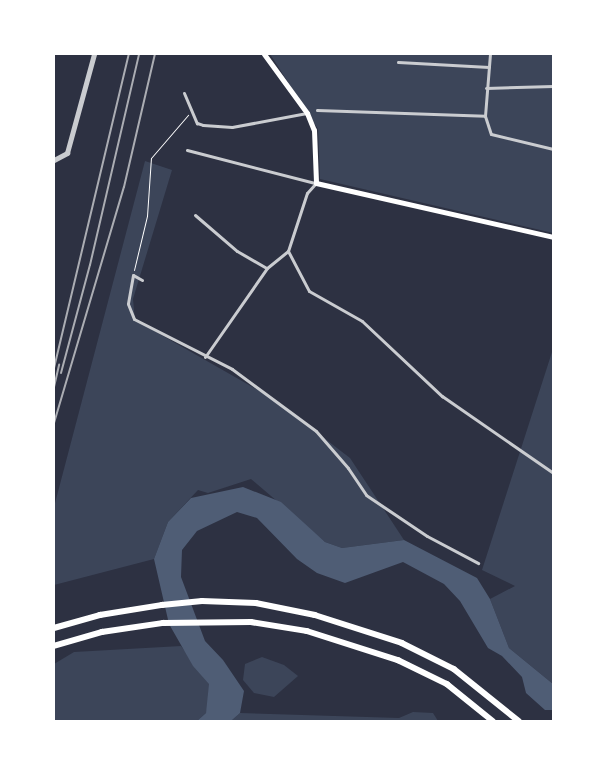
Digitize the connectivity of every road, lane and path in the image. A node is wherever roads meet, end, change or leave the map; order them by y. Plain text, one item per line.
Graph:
1 (94, 54) edge
2 (264, 54) edge
3 (490, 54) edge
4 (398, 62) dead end
5 (489, 67) junction
6 (553, 86) edge
7 (486, 88) junction
8 (184, 93) dead end
9 (191, 110) junction
10 (317, 110) dead end
11 (307, 113) junction
12 (485, 116) junction
13 (553, 148) edge
14 (187, 150) dead end
15 (54, 160) edge
16 (316, 183) junction
17 (195, 216) dead end
18 (553, 237) edge
19 (288, 250) junction
20 (266, 268) junction
21 (133, 275) junction
22 (142, 280) dead end
23 (205, 356) junction
24 (553, 473) edge
25 (478, 563) dead end
26 (54, 628) edge
27 (54, 646) edge
28 (493, 721) edge
29 (519, 721) edge

1 - 15 street
2 - 11 main road
3 - 5 street
4 - 5 street
5 - 7 street
6 - 7 street
7 - 12 street
8 - 9 street
9 - 11 street
9 - 21 path
10 - 12 street
11 - 16 main road
12 - 13 street
14 - 16 street
16 - 18 main road
16 - 19 street
17 - 20 street
19 - 20 street
19 - 24 street
20 - 23 street
21 - 22 street
21 - 23 street
23 - 25 street
26 - 29 main road
27 - 28 main road

